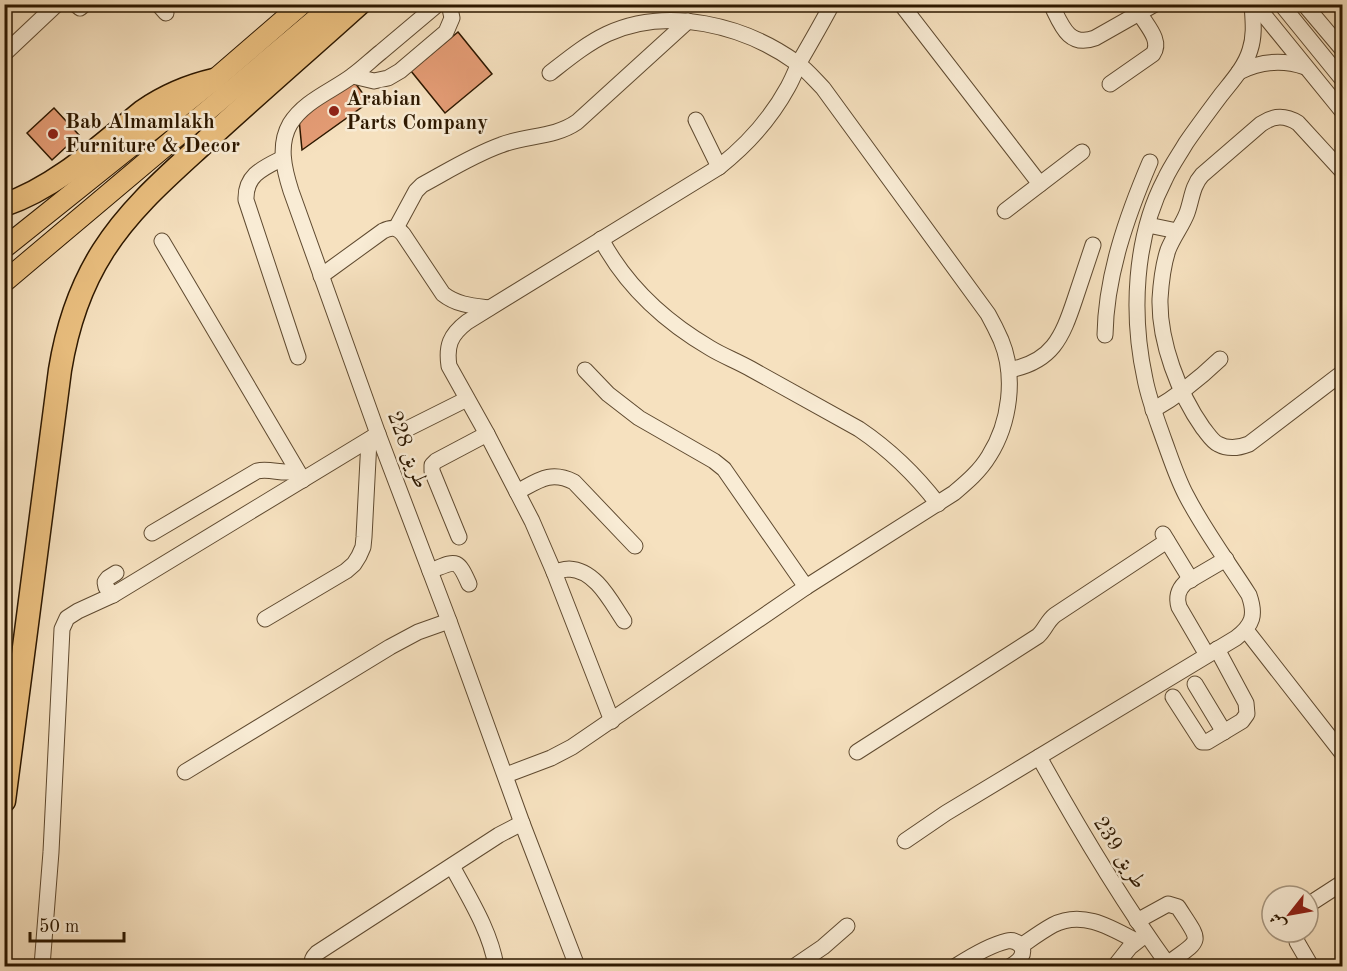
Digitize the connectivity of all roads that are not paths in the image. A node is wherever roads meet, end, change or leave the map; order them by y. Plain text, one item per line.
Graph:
1 (57, 4) edge
2 (75, 4) edge
3 (85, 4) edge
4 (302, 4) edge
5 (334, 4) edge
6 (359, 4) edge
7 (438, 4) edge
8 (449, 4) edge
9 (832, 4) edge
10 (901, 4) edge
11 (1051, 4) edge
12 (1155, 4) edge
13 (1253, 4) edge
14 (1281, 4) edge
15 (1304, 4) edge
16 (1140, 14) junction
17 (688, 21) junction
18 (1342, 50) edge
19 (4, 54) edge
20 (799, 64) junction
21 (1305, 67) junction
22 (1239, 72) junction
23 (550, 73) dead end
24 (353, 75) junction
25 (1342, 79) edge
26 (214, 80) junction
27 (1110, 84) dead end
28 (1342, 111) edge
29 (696, 120) dead end
30 (1082, 153) dead end
31 (283, 158) junction
32 (1150, 162) dead end
33 (718, 167) junction
34 (1342, 171) edge
35 (1040, 184) junction
36 (4, 205) edge
37 (1005, 211) dead end
38 (1148, 225) junction
39 (396, 228) junction
40 (1177, 231) junction
41 (601, 239) junction
42 (162, 241) dead end
43 (1093, 245) dead end
44 (4, 248) edge
45 (1115, 266) junction
46 (1139, 269) junction
47 (321, 276) junction
48 (4, 282) edge
49 (489, 308) junction
50 (1105, 335) dead end
51 (298, 357) dead end
52 (1220, 359) dead end
53 (585, 370) dead end
54 (1008, 370) junction
55 (1342, 373) edge
56 (1183, 392) junction
57 (467, 399) junction
58 (1153, 410) junction
59 (404, 431) dead end
60 (487, 434) junction
61 (373, 437) junction
62 (300, 475) junction
63 (517, 492) junction
64 (938, 504) junction
65 (152, 533) dead end
66 (459, 537) dead end
67 (635, 546) dead end
68 (1226, 559) junction
69 (430, 571) junction
70 (554, 572) junction
71 (116, 573) dead end
72 (1191, 580) junction
73 (468, 584) dead end
74 (806, 587) junction
75 (113, 595) junction
76 (265, 619) dead end
77 (449, 621) junction
78 (624, 621) dead end
79 (1246, 630) junction
80 (1212, 652) junction
81 (1195, 684) dead end
82 (1173, 697) dead end
83 (612, 721) junction
84 (1224, 732) junction
85 (857, 752) dead end
86 (1342, 753) edge
87 (1040, 757) junction
88 (184, 772) dead end
89 (506, 775) junction
90 (4, 801) edge
91 (522, 823) junction
92 (905, 842) dead end
93 (452, 866) junction
94 (1342, 883) edge
95 (1320, 897) edge
96 (1137, 921) junction
97 (847, 926) dead end
98 (1141, 938) junction
99 (1298, 944) edge
100 (1021, 946) junction
101 (1168, 965) edge
102 (42, 966) edge
103 (313, 966) edge
104 (496, 966) edge
105 (577, 966) edge
106 (795, 966) edge
107 (956, 966) edge
108 (1011, 966) edge
109 (1115, 966) edge
110 (1311, 966) edge

1 - 19 street
2 - 3 street
4 - 26 main road
5 - 48 main road
6 - 90 highway
7 - 24 street, طريق 228
8 - 24 street
9 - 20 street
10 - 35 street
11 - 16 street
12 - 16 street
13 - 21 street
13 - 22 street
14 - 25 street
15 - 18 street
16 - 27 street
17 - 20 street
17 - 23 street
17 - 39 street
20 - 33 street
20 - 54 street
21 - 22 street
21 - 28 street
22 - 38 street
24 - 31 street, طريق 228
26 - 36 highway
26 - 44 main road
29 - 33 street
30 - 35 street
31 - 47 street, طريق 228
31 - 51 street
32 - 45 street
33 - 41 street
34 - 40 street
35 - 37 street
38 - 40 street
38 - 46 street
39 - 47 street
39 - 49 street
40 - 56 street
41 - 49 street
41 - 64 street
42 - 62 street
43 - 54 street
45 - 46 street
45 - 50 street
46 - 58 street
47 - 61 street, طريق 228
49 - 57 street
52 - 56 street
53 - 74 street
54 - 64 street
55 - 56 street
56 - 58 street
57 - 59 street
57 - 60 street
58 - 68 street
60 - 63 street
60 - 66 street
61 - 62 street
61 - 69 street, طريق 228
61 - 76 street
62 - 65 street
62 - 75 street
63 - 67 street
63 - 70 street
64 - 74 street
68 - 72 street
68 - 79 street
69 - 73 street
69 - 77 street, طريق 228
70 - 78 street
70 - 83 street
71 - 75 street
72 - 80 street
72 - 85 street
74 - 83 street
75 - 102 street
77 - 88 street
77 - 89 street, طريق 228
79 - 80 street
79 - 86 street
80 - 84 street
80 - 87 street
81 - 84 street
82 - 84 street
83 - 89 street
87 - 92 street
87 - 96 street, طريق 239
89 - 91 street, طريق 228
91 - 93 street
91 - 105 street, طريق 228
93 - 103 street
93 - 104 street
94 - 95 street
96 - 98 street, طريق 239
96 - 101 street
97 - 106 street
98 - 100 street
98 - 101 street, طريق 239
98 - 109 street
99 - 110 street
100 - 107 street
100 - 108 street

